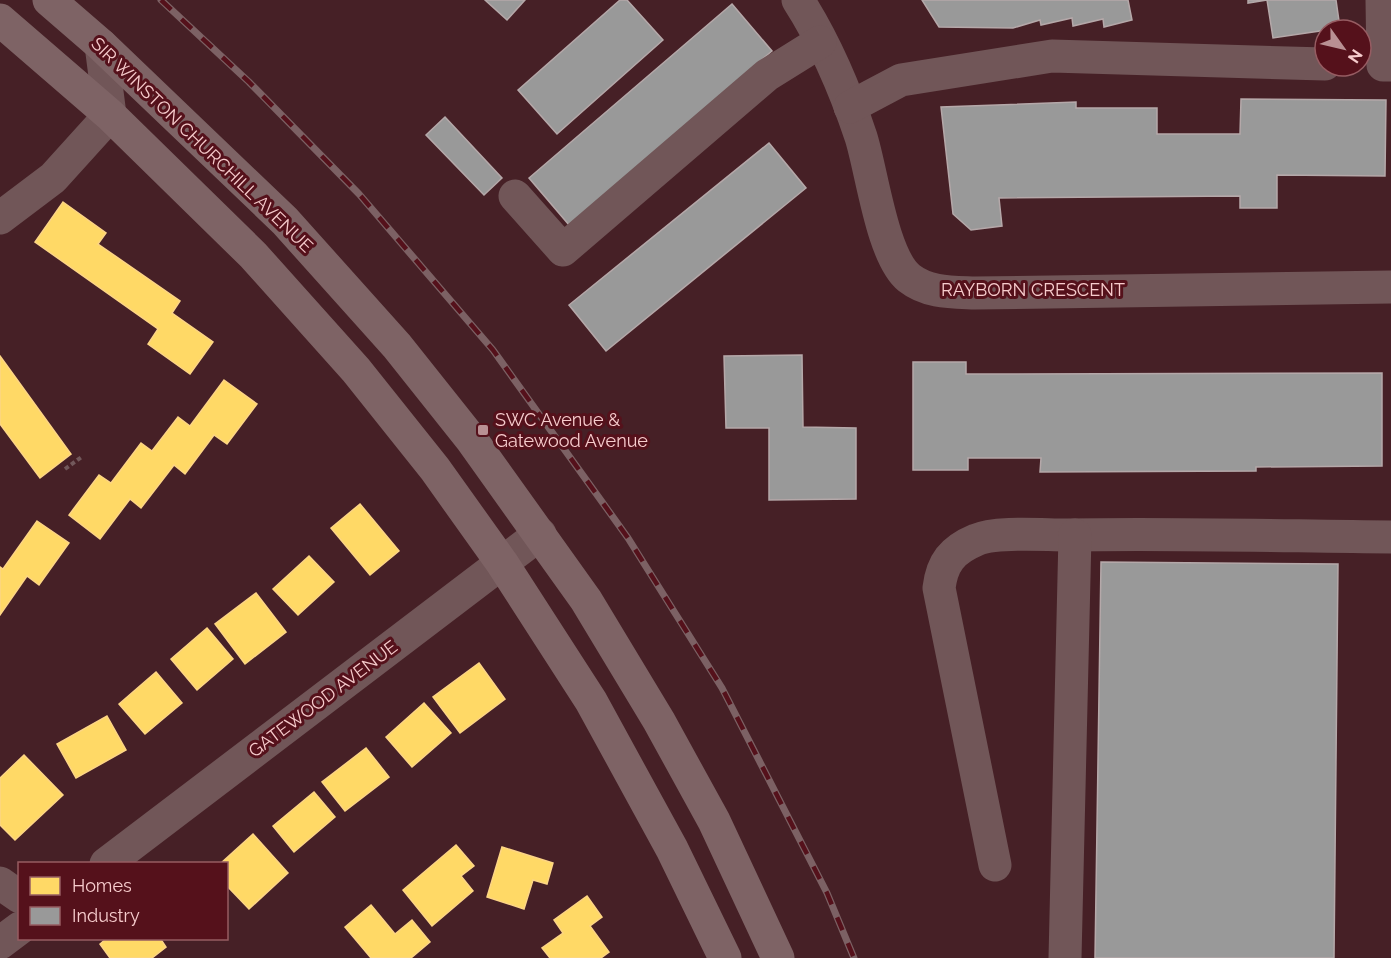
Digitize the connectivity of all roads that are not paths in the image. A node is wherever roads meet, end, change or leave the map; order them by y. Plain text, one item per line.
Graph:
1 (48, 0) edge
2 (798, 0) edge
3 (1382, 0) edge
4 (0, 20) edge
5 (820, 42) junction
6 (101, 45) junction
7 (1313, 64) edge
8 (1378, 65) edge
9 (850, 107) junction
10 (110, 115) junction
11 (515, 196) dead end
12 (0, 218) edge
13 (1391, 287) edge
14 (540, 534) junction
15 (1075, 535) junction
16 (1391, 537) edge
17 (502, 563) junction
18 (108, 862) edge
19 (995, 865) dead end
20 (0, 884) edge
21 (18, 896) edge
22 (18, 930) edge
23 (0, 943) edge
24 (725, 958) edge
25 (778, 958) edge
26 (1065, 958) edge

1 - 6 main road, SIR WINSTON CHURCHILL AVENUE
2 - 5 street, RAYBORN CRESCENT
3 - 8 street
4 - 10 main road
5 - 9 street, RAYBORN CRESCENT
5 - 11 street
6 - 10 street
6 - 14 main road, SIR WINSTON CHURCHILL AVENUE
7 - 9 street
9 - 13 street, RAYBORN CRESCENT
10 - 12 street
10 - 17 main road
14 - 17 street, GATEWOOD AVENUE
14 - 25 main road, SIR WINSTON CHURCHILL AVENUE
15 - 16 street
15 - 19 street
15 - 26 street
17 - 18 street, GATEWOOD AVENUE
17 - 24 main road
20 - 21 street
22 - 23 street

